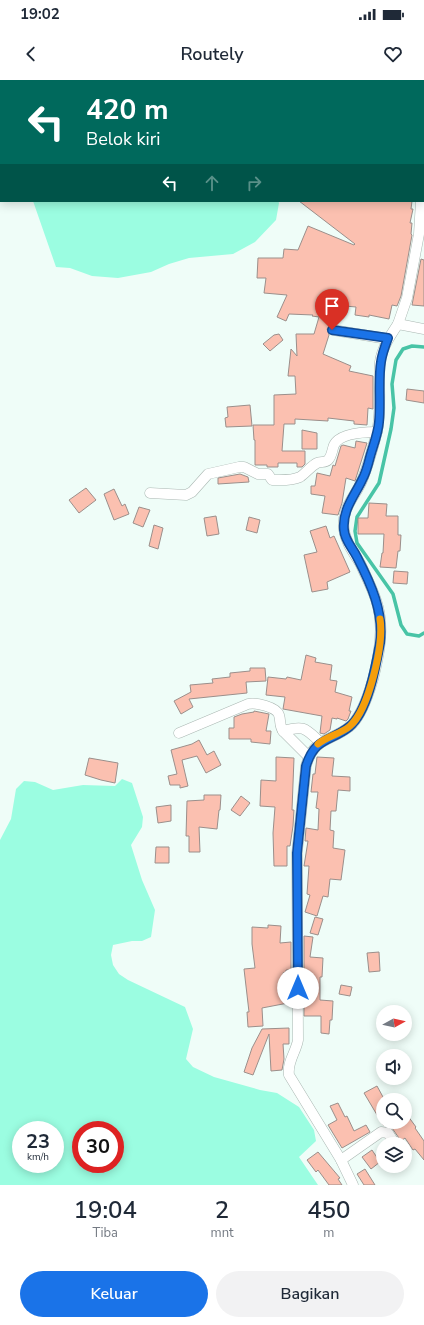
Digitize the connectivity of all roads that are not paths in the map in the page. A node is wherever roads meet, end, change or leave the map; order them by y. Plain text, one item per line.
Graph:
1 (422, 202) edge
2 (398, 324) junction
3 (424, 329) edge
4 (332, 330) dead end
5 (388, 338) junction
6 (377, 432) junction
7 (150, 493) dead end
8 (283, 731) junction
9 (179, 733) dead end
10 (320, 742) junction
11 (309, 757) junction
12 (391, 1137) edge
13 (341, 1160) junction
14 (353, 1185) edge

1 - 2 street
2 - 3 street
2 - 5 street
4 - 5 street
5 - 6 street
6 - 7 street
6 - 10 street
8 - 9 street
8 - 10 street
8 - 11 street
10 - 11 street
11 - 13 street
12 - 13 street
13 - 14 street

